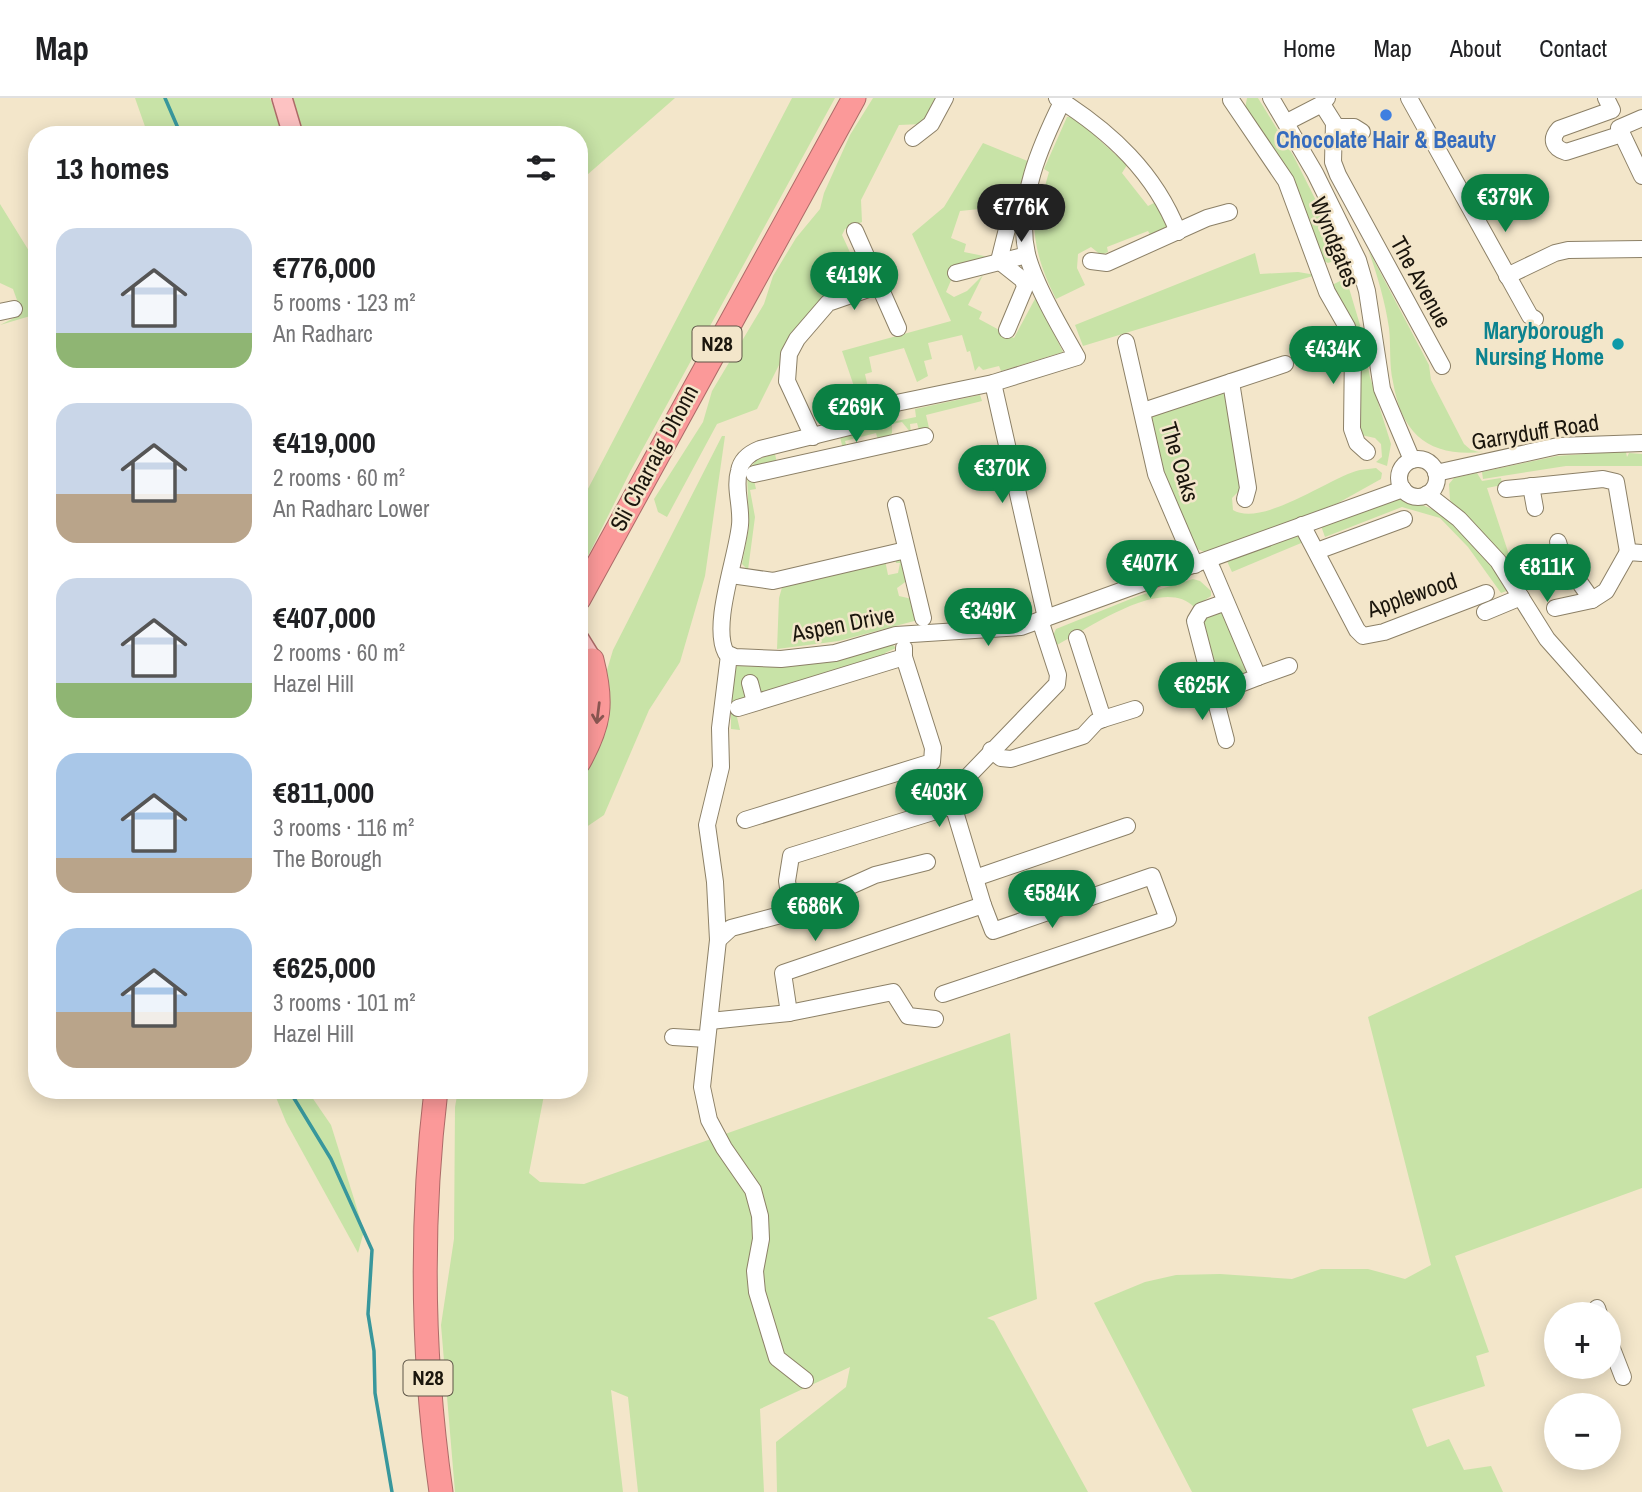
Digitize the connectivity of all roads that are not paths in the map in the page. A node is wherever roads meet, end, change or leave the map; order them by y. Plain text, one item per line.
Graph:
1 (282, 98) edge
2 (854, 98) edge
3 (944, 98) edge
4 (1271, 98) edge
5 (1409, 98) edge
6 (1061, 99) edge
7 (1231, 100) dead end
8 (1325, 101) edge
9 (1609, 104) edge
10 (1642, 118) edge
11 (1287, 122) junction
12 (290, 126) edge
13 (1335, 127) junction
14 (1621, 131) junction
15 (1362, 132) dead end
16 (913, 138) dead end
17 (1642, 176) edge
18 (1230, 212) dead end
19 (1009, 221) dead end
20 (855, 231) dead end
21 (1178, 232) junction
22 (1642, 249) edge
23 (1027, 255) junction
24 (999, 261) junction
25 (1091, 261) dead end
26 (956, 273) dead end
27 (1507, 276) junction
28 (880, 285) junction
29 (1535, 319) dead end
30 (898, 328) dead end
31 (1007, 330) dead end
32 (1126, 342) dead end
33 (1284, 363) dead end
34 (1442, 366) dead end
35 (1231, 382) junction
36 (993, 383) junction
37 (1143, 411) junction
38 (898, 424) dead end
39 (925, 436) dead end
40 (813, 437) junction
41 (902, 441) junction
42 (782, 443) junction
43 (1642, 443) edge
44 (1367, 452) dead end
45 (1412, 460) junction
46 (788, 466) junction
47 (1436, 473) junction
48 (754, 474) dead end
49 (1531, 486) junction
50 (1403, 489) junction
51 (1506, 489) dead end
52 (1427, 494) junction
53 (1245, 499) dead end
54 (897, 505) dead end
55 (1535, 508) dead end
56 (1404, 519) dead end
57 (1302, 525) junction
58 (1558, 542) dead end
59 (906, 550) junction
60 (1317, 551) junction
61 (1635, 552) edge
62 (1202, 563) junction
63 (731, 575) junction
64 (588, 582) edge
65 (916, 589) junction
66 (898, 592) dead end
67 (1486, 593) dead end
68 (1521, 597) junction
69 (1592, 600) junction
70 (1226, 602) junction
71 (1555, 608) dead end
72 (1485, 612) dead end
73 (1043, 619) junction
74 (923, 625) junction
75 (905, 635) junction
76 (1077, 638) dead end
77 (588, 654) edge
78 (729, 655) junction
79 (904, 657) junction
80 (592, 660) joint
81 (1289, 666) dead end
82 (1258, 677) junction
83 (750, 683) dead end
84 (1214, 694) junction
85 (755, 702) junction
86 (738, 708) dead end
87 (1135, 709) dead end
88 (1103, 719) junction
89 (1226, 740) dead end
90 (588, 745) edge
91 (1642, 746) edge
92 (992, 750) junction
93 (952, 806) junction
94 (754, 822) dead end
95 (1127, 827) dead end
96 (927, 862) dead end
97 (975, 878) junction
98 (983, 905) junction
99 (792, 912) junction
100 (719, 940) junction
101 (943, 994) dead end
102 (789, 1013) junction
103 (935, 1019) dead end
104 (710, 1021) junction
105 (674, 1037) dead end
106 (708, 1039) junction
107 (423, 1099) edge
108 (435, 1099) edge
109 (444, 1099) edge
110 (425, 1264) junction
111 (1621, 1368) edge
112 (1623, 1377) dead end
113 (805, 1380) dead end
114 (441, 1492) edge

1 - 12 main road
2 - 64 highway, Sli Charraig Dhonn / N28
3 - 16 street
4 - 11 street
5 - 27 street
6 - 21 street
6 - 23 street
7 - 44 street, Wyndgates
8 - 11 street
8 - 13 street
9 - 14 street
9 - 14 street
10 - 14 street
11 - 45 street
13 - 15 street
13 - 34 street, The Avenue
14 - 17 street
18 - 21 street
19 - 24 street
20 - 28 street
21 - 25 street
22 - 27 street
23 - 24 street
23 - 36 street
24 - 26 street
24 - 31 street
27 - 29 street
28 - 30 street
28 - 40 street
32 - 37 street, The Oaks
33 - 35 street, The Oaks
35 - 37 street, The Oaks
35 - 53 street
36 - 40 street
36 - 73 street
37 - 62 street, The Oaks
38 - 41 street
39 - 41 street
40 - 42 street
41 - 46 street
42 - 46 street
42 - 63 street
43 - 47 street, Garryduff Road
45 - 47 street
45 - 50 street
46 - 48 street
47 - 52 street
49 - 51 street
49 - 55 street
49 - 61 street
50 - 52 street
50 - 57 street
52 - 68 street
54 - 59 street, Aspen Drive
56 - 60 street
57 - 60 street, Applewood
57 - 62 street
58 - 69 street
59 - 63 street
59 - 65 street, Aspen Drive
60 - 67 street, Applewood
61 - 69 street
62 - 70 street, The Oaks
62 - 73 street
63 - 78 street
65 - 66 street, Aspen Drive
65 - 74 street, Aspen Drive
68 - 72 street
68 - 91 street
69 - 71 street
70 - 82 street, The Oaks
70 - 84 street
73 - 74 street
73 - 92 street
74 - 75 street, Aspen Drive
75 - 78 street, Aspen Drive
75 - 79 street
76 - 88 street
77 - 80 main road
78 - 100 street
79 - 85 street
79 - 94 street
80 -> 90 highway
81 - 82 street
82 - 84 street
83 - 85 street
84 - 89 street
85 - 86 street
87 - 88 street
88 - 92 street
92 - 93 street
93 - 97 street
93 - 99 street
95 - 97 street
96 - 99 street
97 - 98 street
98 - 101 street
98 - 102 street
99 - 100 street
100 - 104 street
102 - 103 street
102 - 104 street
104 - 106 street
105 - 106 street
106 - 113 street
107 - 110 highway, N28
108 - 110 highway, N28
109 - 110 highway, N28
110 - 114 highway, N28
111 - 112 street

